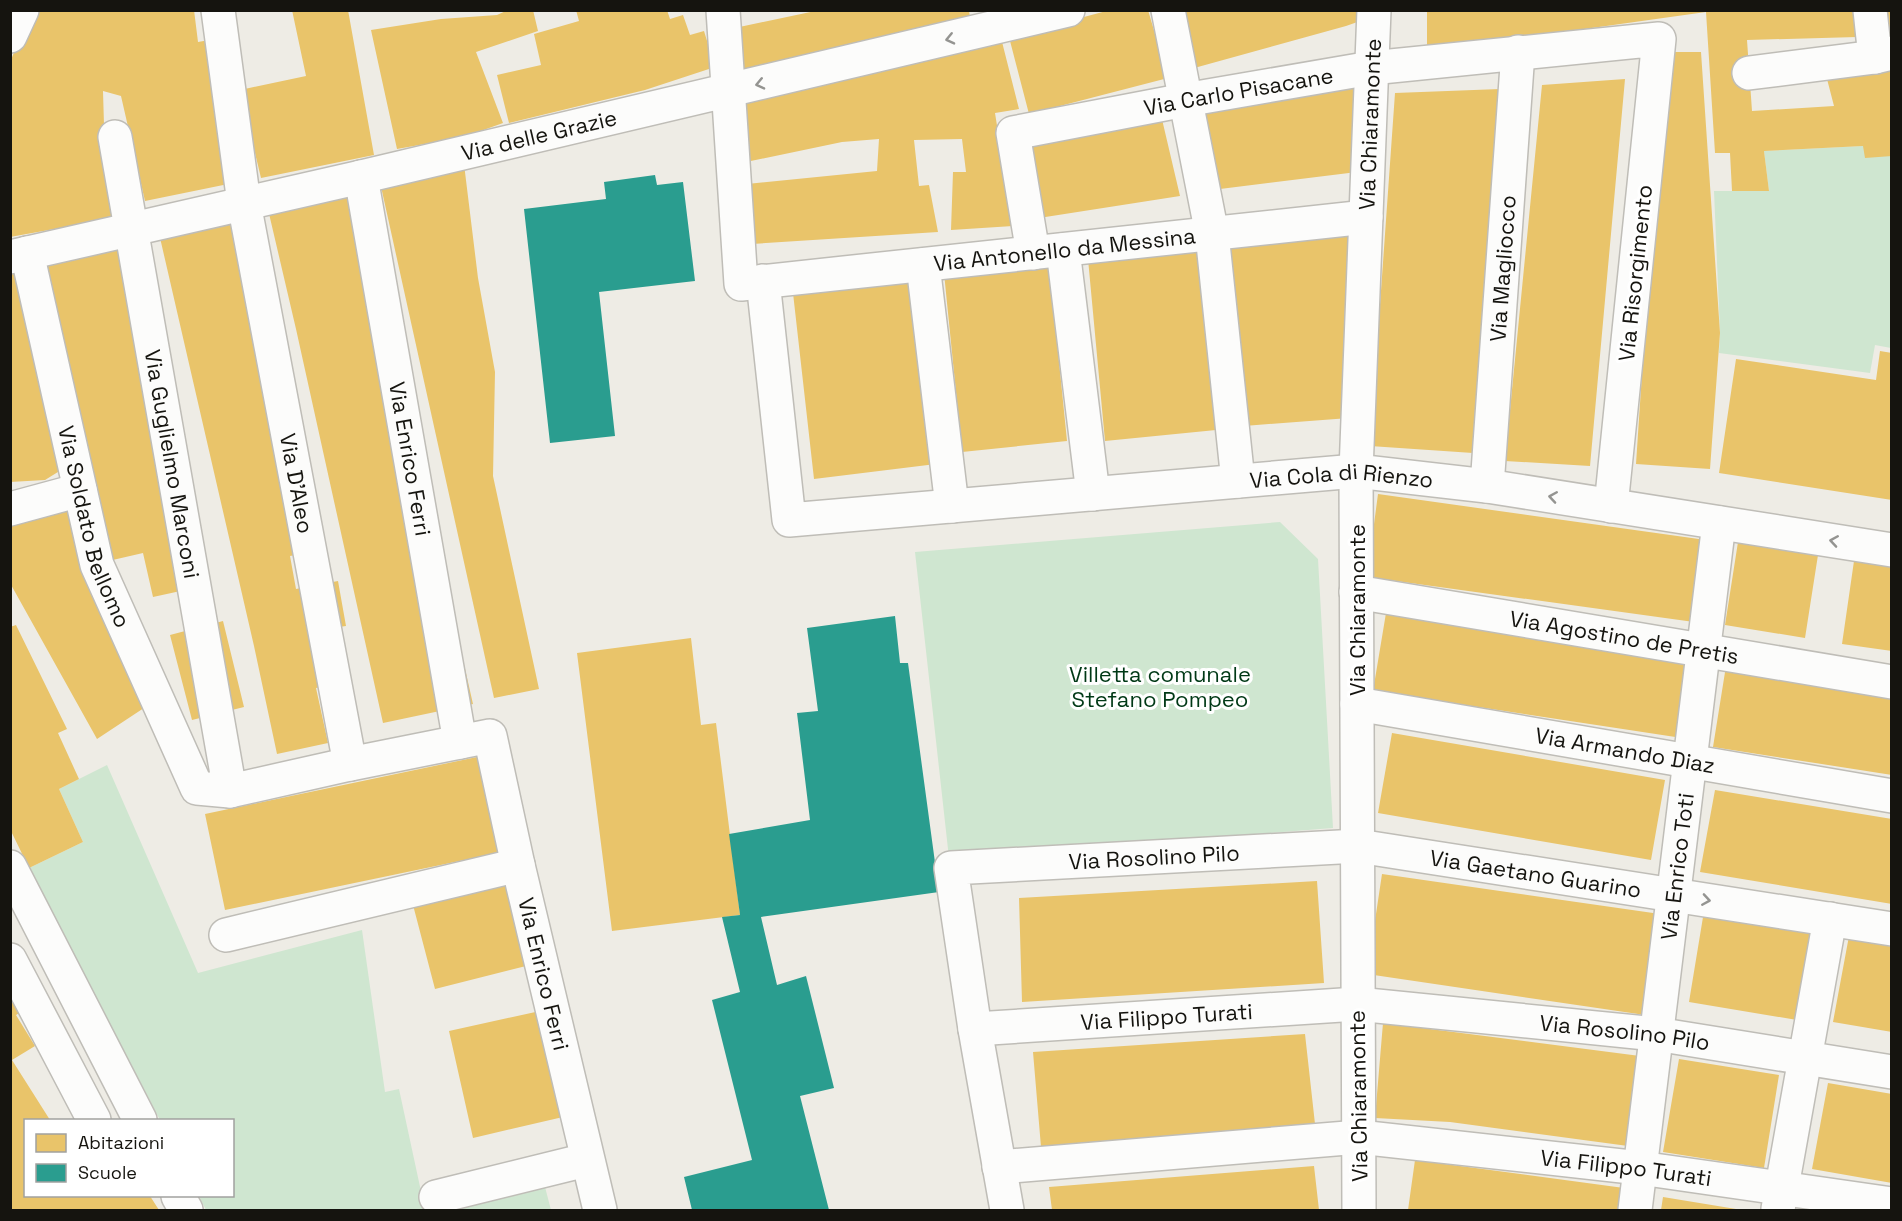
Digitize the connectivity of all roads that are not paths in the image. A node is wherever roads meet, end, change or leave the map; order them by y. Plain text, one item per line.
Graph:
1 (22, 10) edge
2 (218, 10) edge
3 (723, 10) edge
4 (1068, 10) edge
5 (1168, 10) edge
6 (1374, 10) edge
7 (1870, 10) edge
8 (999, 19) edge
9 (10, 36) edge
10 (1659, 39) joint
11 (1518, 52) junction
12 (1883, 55) edge
13 (1371, 68) junction
14 (1749, 73) dead end
15 (728, 91) junction
16 (1185, 99) junction
17 (115, 138) dead end
18 (361, 177) junction
19 (244, 203) junction
20 (1366, 217) junction
21 (131, 230) junction
22 (1212, 234) junction
23 (1048, 251) junction
24 (19, 255) edge
25 (923, 265) junction
26 (763, 281) junction
27 (1356, 471) junction
28 (1238, 481) junction
29 (1487, 486) junction
30 (80, 490) junction
31 (1093, 494) junction
32 (952, 506) junction
33 (1611, 506) junction
34 (10, 509) edge
35 (1719, 523) junction
36 (1892, 550) edge
37 (1356, 592) junction
38 (1703, 651) junction
39 (1892, 682) edge
40 (1357, 704) junction
41 (475, 739) junction
42 (1689, 761) junction
43 (350, 764) junction
44 (230, 791) junction
45 (1892, 796) edge
46 (1358, 846) junction
47 (518, 865) junction
48 (10, 867) edge
49 (1673, 895) junction
50 (1830, 919) junction
51 (1892, 928) edge
52 (226, 935) dead end
53 (10, 960) edge
54 (1357, 1004) junction
55 (975, 1029) junction
56 (1656, 1034) junction
57 (1806, 1058) junction
58 (1892, 1072) edge
59 (93, 1119) edge
60 (139, 1119) edge
61 (1359, 1137) junction
62 (586, 1160) junction
63 (999, 1167) junction
64 (1640, 1168) junction
65 (436, 1197) dead end
66 (1780, 1199) edge
67 (1892, 1204) edge
68 (600, 1210) edge
69 (1007, 1210) edge
70 (1359, 1210) edge
71 (1635, 1210) edge

1 - 9 street
2 - 19 street, Via D'Aleo
3 - 15 street, Via Antonello da Messina
4 - 8 street, Via delle Grazie
5 - 16 street
6 - 13 street, Via Chiaramonte
7 - 12 street
8 -> 15 street, Via delle Grazie
10 - 11 street, Via Carlo Pisacane
10 - 33 street, Via Risorgimento
11 - 13 street, Via Carlo Pisacane
11 - 29 street, Via Magliocco
12 - 14 street
13 - 16 street, Via Carlo Pisacane
13 - 20 street, Via Chiaramonte
15 - 18 street, Via delle Grazie
15 - 26 street, Via Antonello da Messina
16 - 22 street
16 - 23 street, Via Carlo Pisacane
17 - 21 street, Via Guglielmo Marconi
18 - 19 street, Via delle Grazie
18 - 41 street, Via Enrico Ferri
19 - 21 street, Via delle Grazie
19 - 43 street, Via D'Aleo
20 - 22 street, Via Antonello da Messina
20 - 27 street, Via Chiaramonte
21 - 24 street, Via delle Grazie
21 - 44 street, Via Guglielmo Marconi
22 - 23 street, Via Antonello da Messina
22 - 28 street
23 - 25 street, Via Antonello da Messina
23 - 31 street
24 - 30 street, Via Soldato Bellomo
25 - 26 street, Via Antonello da Messina
25 - 32 street
26 - 32 street, Via Cola di Rienzo
27 - 28 street, Via Cola di Rienzo
27 - 29 street, Via Cola di Rienzo
27 - 37 street, Via Chiaramonte
28 - 31 street, Via Cola di Rienzo
33 -> 29 street, Via Cola di Rienzo
30 - 34 street
30 - 44 street, Via Soldato Bellomo
31 - 32 street, Via Cola di Rienzo
33 - 35 street, Via Cola di Rienzo
36 -> 35 street, Via Cola di Rienzo
35 - 38 street, Via Enrico Toti
37 - 38 street, Via Agostino de Pretis
37 - 40 street, Via Chiaramonte
38 - 39 street, Via Agostino de Pretis
38 - 42 street, Via Enrico Toti
40 - 42 street, Via Armando Diaz
40 - 46 street, Via Chiaramonte
41 - 43 street
41 - 47 street, Via Enrico Ferri
42 - 45 street, Via Armando Diaz
42 - 49 street, Via Enrico Toti
43 - 44 street
46 - 49 street, Via Gaetano Guarino
46 - 54 street, Via Chiaramonte
46 - 55 street, Via Rosolino Pilo
47 - 52 street
47 - 62 street, Via Enrico Ferri
48 - 60 street
49 -> 50 street, Via Gaetano Guarino
49 - 56 street, Via Enrico Toti
50 - 51 street, Via Gaetano Guarino
50 - 57 street
53 - 59 street
54 - 55 street, Via Filippo Turati
54 - 56 street, Via Rosolino Pilo
54 - 61 street, Via Chiaramonte
55 - 63 street
56 - 57 street, Via Rosolino Pilo
56 - 64 street, Via Enrico Toti
57 - 58 street, Via Rosolino Pilo
57 - 66 street
61 - 63 street, Via Filippo Turati
61 - 64 street, Via Filippo Turati
61 - 70 street, Via Chiaramonte
62 - 65 street
62 - 68 street, Via Enrico Ferri
63 - 69 street
64 - 66 street, Via Filippo Turati
64 - 71 street, Via Enrico Toti
66 - 67 street, Via Filippo Turati

